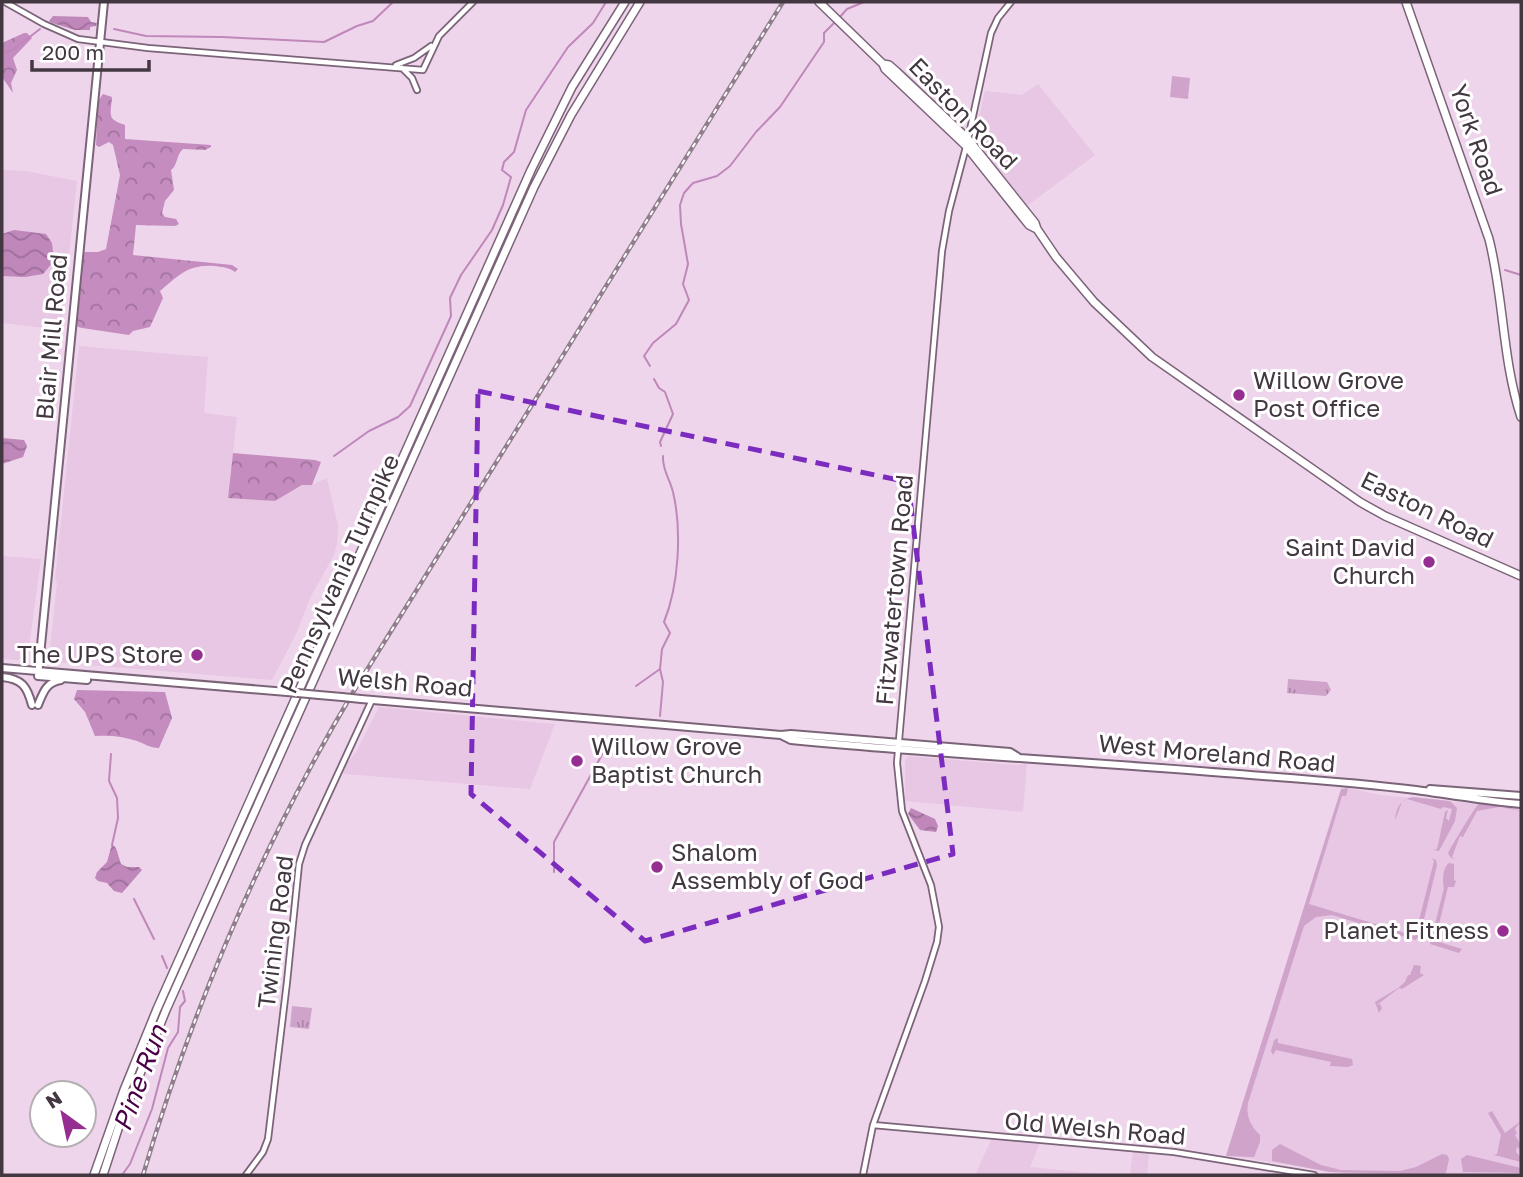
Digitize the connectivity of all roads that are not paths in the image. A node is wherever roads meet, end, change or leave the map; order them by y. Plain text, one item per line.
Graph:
1 (5, 2) edge
2 (104, 2) edge
3 (473, 2) edge
4 (625, 2) edge
5 (640, 2) edge
6 (819, 2) edge
7 (1011, 2) edge
8 (1406, 2) edge
9 (100, 43) junction
10 (435, 43) junction
11 (391, 67) junction
12 (401, 68) junction
13 (417, 90) dead end
14 (967, 143) junction
15 (1521, 417) edge
16 (1521, 576) edge
17 (2, 672) edge
18 (38, 674) junction
19 (78, 679) junction
20 (137, 680) junction
21 (372, 700) junction
22 (627, 722) joint
23 (898, 747) junction
24 (1414, 790) junction
25 (1521, 796) edge
26 (1521, 804) edge
27 (873, 1125) junction
28 (94, 1175) edge
29 (103, 1175) edge
30 (246, 1175) edge
31 (863, 1175) edge
32 (1314, 1175) edge

1 - 9 street
2 - 9 main road, Blair Mill Road
3 - 10 street
4 - 28 highway, Pennsylvania Turnpike
5 - 29 highway, Pennsylvania Turnpike
6 - 14 highway, Easton Road
7 - 14 street, Fitzwatertown Road
8 - 15 highway, York Road
9 - 11 street
9 - 18 main road, Blair Mill Road
10 - 11 street
10 - 12 street
11 - 12 street
12 - 13 street
14 - 16 highway, Easton Road
14 - 23 street, Fitzwatertown Road
17 - 18 main road, Welsh Road
17 - 19 main road
18 - 19 main road, Welsh Road
18 - 20 main road, Welsh Road
19 - 20 main road, Welsh Road
20 - 21 main road, Welsh Road, bridge
21 - 22 main road, Welsh Road
21 - 30 street, Twining Road
22 - 23 main road, West Moreland Road
23 - 24 main road, West Moreland Road
23 - 27 street, Fitzwatertown Road
24 - 25 main road, West Moreland Road
24 - 26 main road, West Moreland Road
27 - 31 street, Fitzwatertown Road
27 - 32 street, Old Welsh Road

